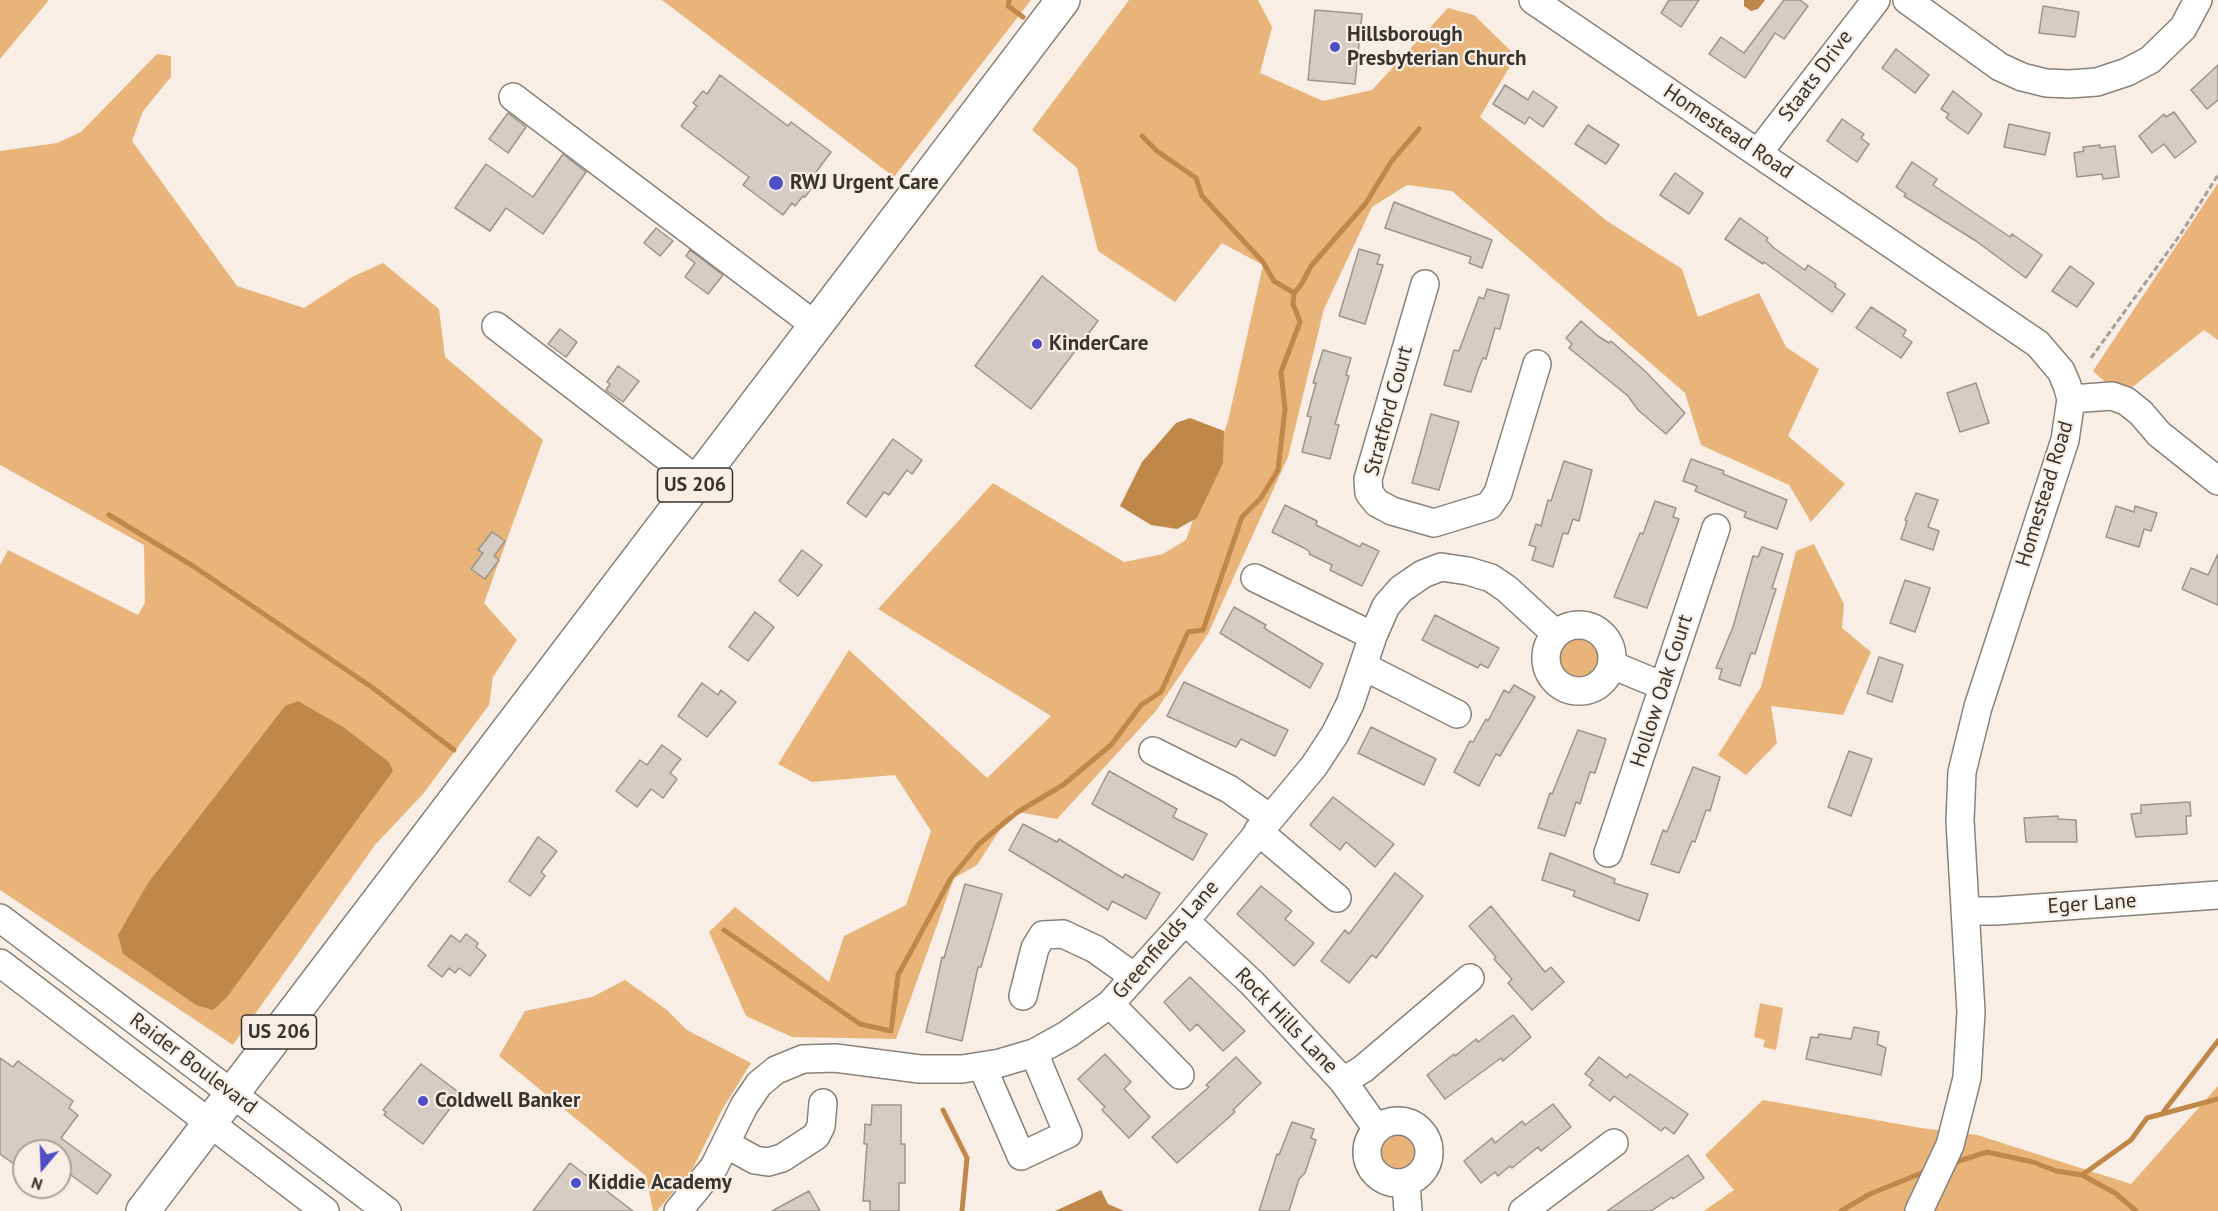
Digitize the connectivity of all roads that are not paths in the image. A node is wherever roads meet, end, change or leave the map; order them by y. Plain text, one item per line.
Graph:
1 (1064, 0) edge
2 (1533, 0) edge
3 (1876, 0) edge
4 (1907, 0) edge
5 (2198, 0) edge
6 (513, 97) dead end
7 (1758, 153) junction
8 (1425, 284) dead end
9 (496, 326) dead end
10 (816, 326) junction
11 (1537, 364) dead end
12 (2071, 399) junction
13 (698, 481) junction
14 (2218, 481) edge
15 (1434, 523) junction
16 (1716, 528) dead end
17 (1441, 567) junction
18 (1256, 578) dead end
19 (1556, 634) junction
20 (1373, 636) junction
21 (1612, 665) junction
22 (1363, 666) junction
23 (1663, 686) junction
24 (1457, 714) dead end
25 (1153, 750) dead end
26 (1264, 825) junction
27 (1608, 853) dead end
28 (2218, 895) edge
29 (1337, 898) dead end
30 (1965, 911) junction
31 (0, 918) edge
32 (1185, 921) junction
33 (0, 963) edge
34 (1133, 976) junction
35 (1470, 978) dead end
36 (1023, 996) dead end
37 (1110, 1004) junction
38 (1034, 1053) junction
39 (982, 1066) junction
40 (1180, 1075) dead end
41 (1343, 1081) junction
42 (232, 1094) junction
43 (823, 1103) dead end
44 (210, 1123) junction
45 (1377, 1129) junction
46 (1614, 1143) dead end
47 (726, 1144) junction
48 (1406, 1182) junction
49 (143, 1211) edge
50 (325, 1211) edge
51 (387, 1211) edge
52 (678, 1211) edge
53 (1408, 1211) edge
54 (1523, 1211) edge
55 (1919, 1211) edge

1 - 10 main road, US 206
2 - 7 street, Homestead Road
3 - 7 street, Staats Drive
4 - 5 street
6 - 10 street
7 - 12 street, Homestead Road
8 - 15 street, Stratford Court
9 - 13 street
10 - 13 main road, US 206
11 - 15 street
12 - 14 street
12 - 30 street, Homestead Road
13 - 42 main road, US 206
15 - 17 street
16 - 23 street, Hollow Oak Court
17 - 19 street
17 - 20 street, Greenfields Lane
18 - 20 street
19 - 21 street
19 - 21 street
20 - 22 street, Greenfields Lane
21 - 23 street
22 - 24 street
22 - 26 street, Greenfields Lane
23 - 27 street, Hollow Oak Court
25 - 26 street
26 - 29 street
26 - 32 street, Greenfields Lane
28 - 30 street, Eger Lane
30 - 55 street, Homestead Road
31 - 42 street, Raider Boulevard
32 - 34 street, Greenfields Lane
32 - 41 street, Rock Hills Lane
33 - 44 street, Raider Boulevard
34 - 36 street
34 - 37 street, Greenfields Lane
35 - 41 street
37 - 38 street, Greenfields Lane
37 - 40 street
38 - 39 street, Greenfields Lane
38 - 39 street
39 - 47 street, Greenfields Lane
41 - 45 street, Rock Hills Lane
42 - 44 main road, US 206
42 - 51 street, Raider Boulevard
43 - 47 street
44 - 49 main road, US 206
44 - 50 street, Raider Boulevard
45 - 48 street
45 - 48 street
46 - 54 street
47 - 52 street, Greenfields Lane
48 - 53 street

